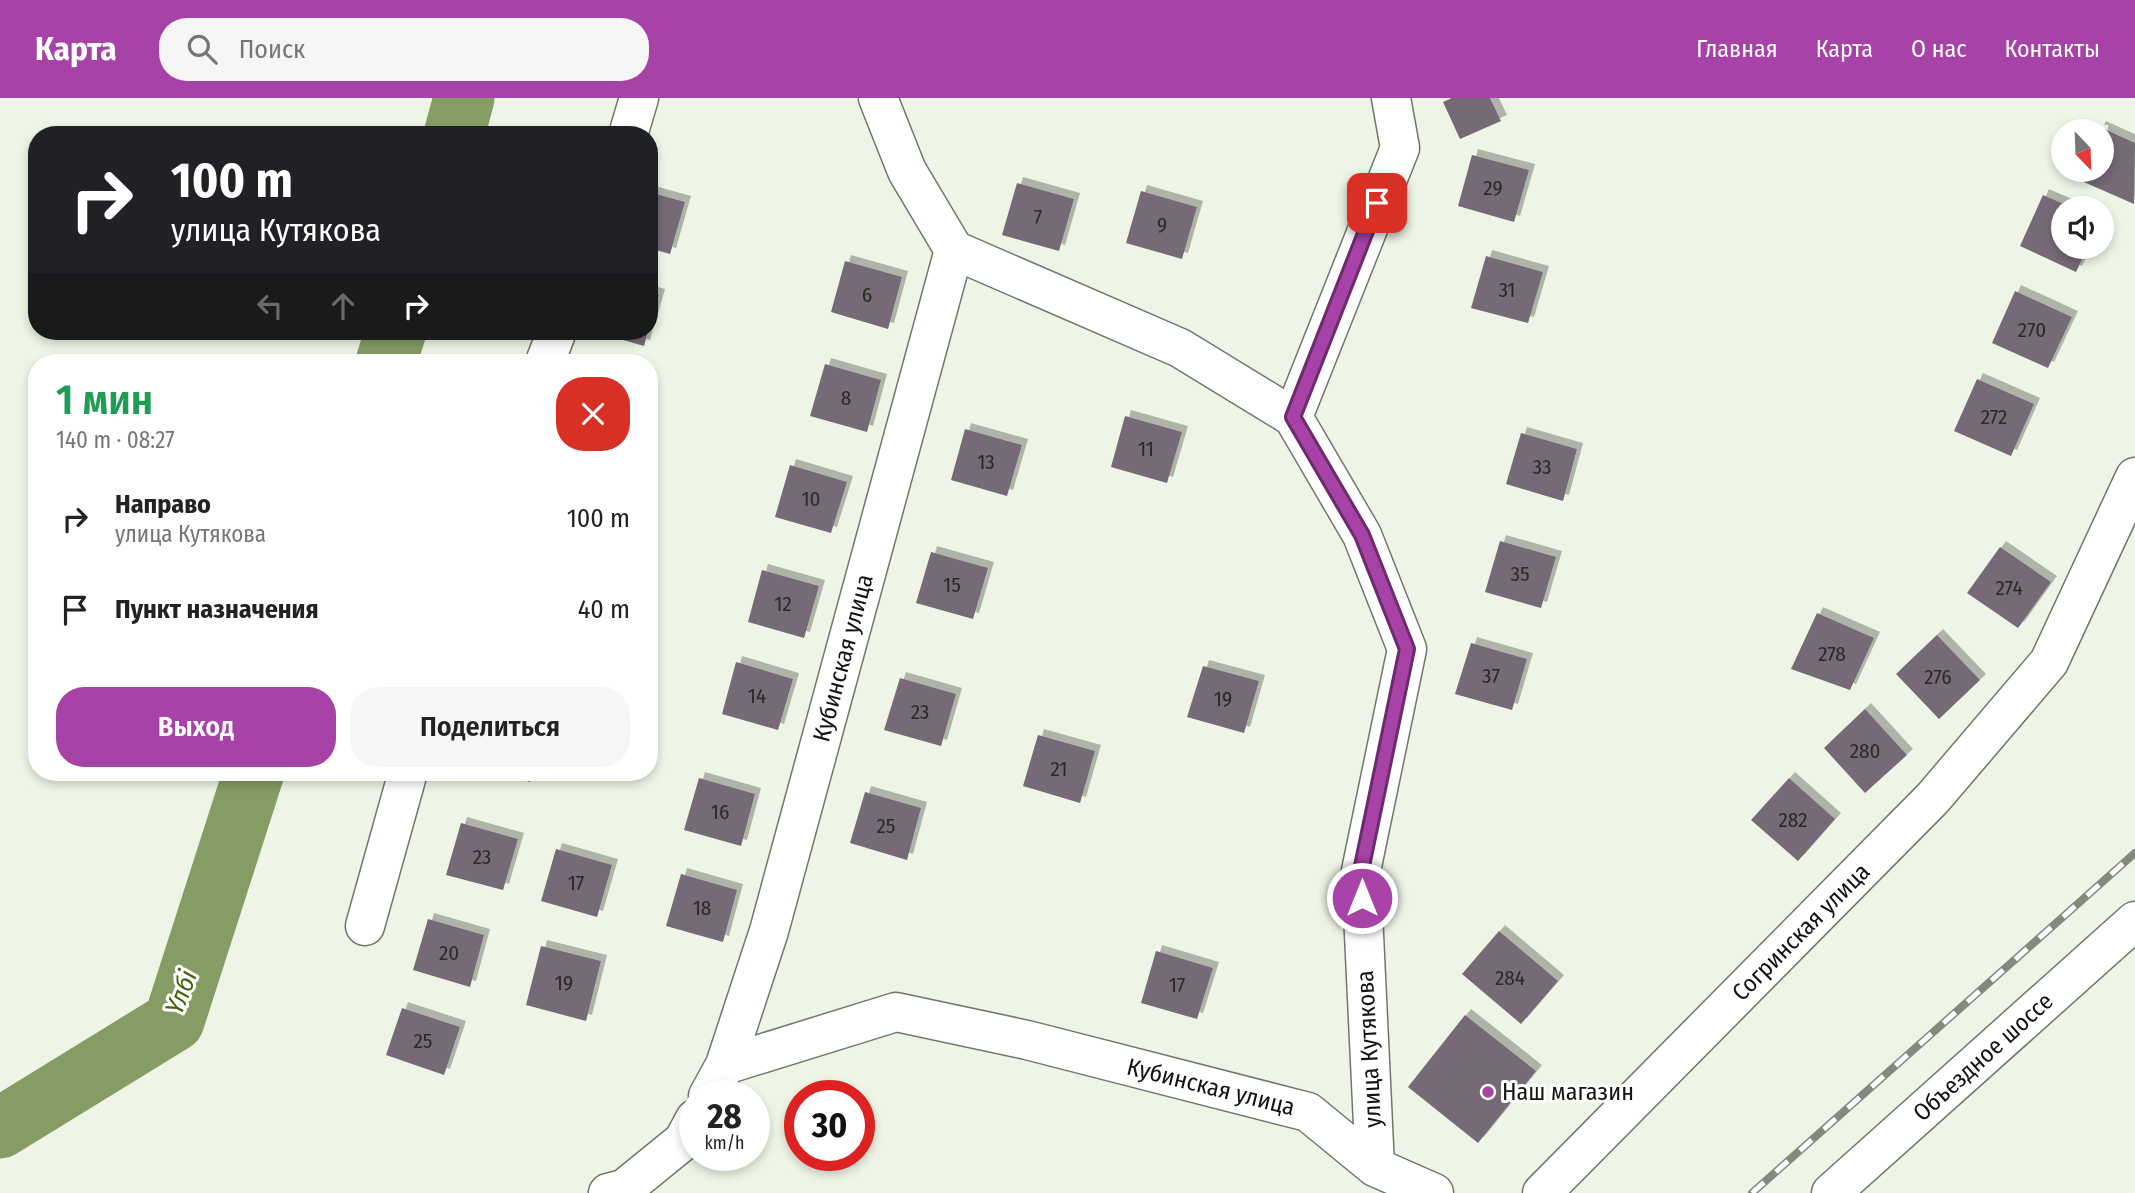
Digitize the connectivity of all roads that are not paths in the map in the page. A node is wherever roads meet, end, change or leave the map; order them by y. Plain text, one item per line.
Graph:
1 (639, 98) edge
2 (878, 98) edge
3 (1391, 98) edge
4 (631, 126) edge
5 (954, 250) junction
6 (1293, 417) junction
7 (2135, 477) edge
8 (405, 781) edge
9 (2135, 921) edge
10 (365, 926) dead end
11 (716, 1080) edge
12 (679, 1139) edge
13 (1375, 1167) junction
14 (608, 1193) edge
15 (1434, 1193) edge
16 (1542, 1193) edge
17 (1831, 1193) edge

1 - 4 street
2 - 5 street
3 - 6 street
5 - 6 street, улица Кутякова
5 - 11 street, Кубинская улица
6 - 13 street, улица Кутякова
7 - 16 street, Согринская улица
8 - 10 street
9 - 17 street, Объездное шоссе
11 - 13 street, Кубинская улица
12 - 14 street
13 - 15 street, Кубинская улица

